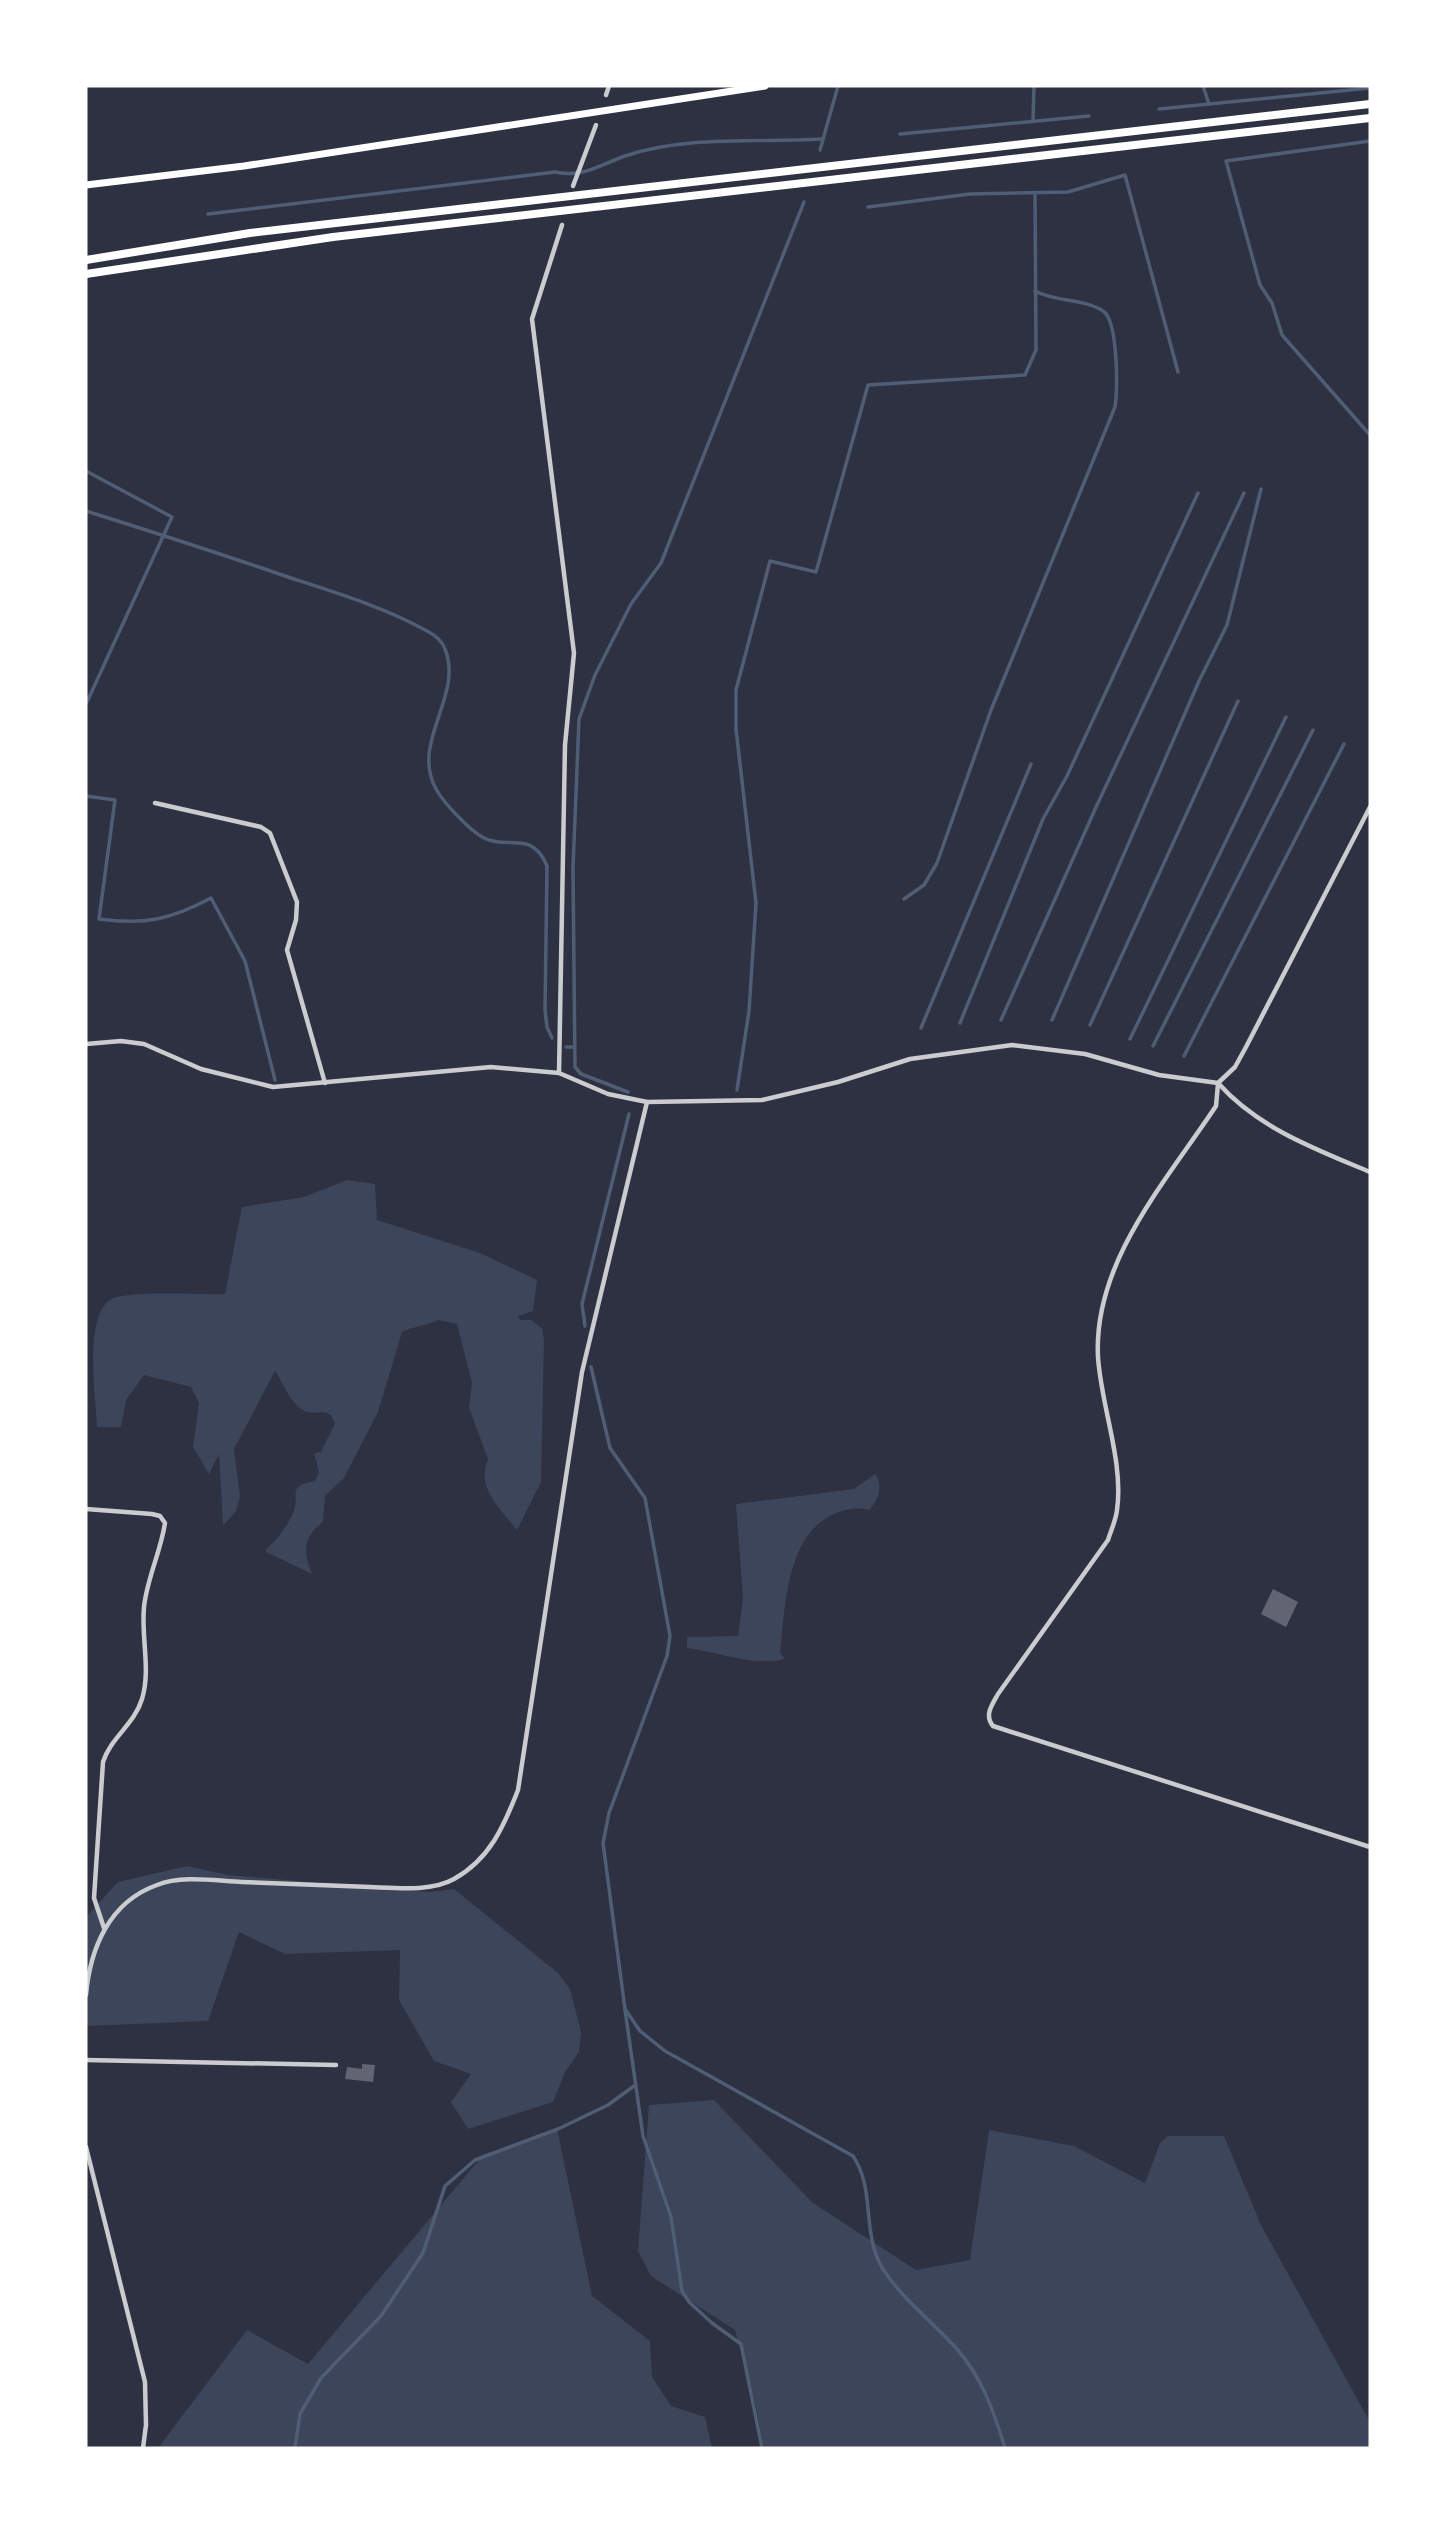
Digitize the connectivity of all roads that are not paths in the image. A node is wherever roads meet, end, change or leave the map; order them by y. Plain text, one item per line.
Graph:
1 (609, 86) edge
2 (765, 86) edge
3 (606, 95) dead end
4 (1370, 104) edge
5 (1370, 118) edge
6 (596, 125) dead end
7 (86, 185) edge
8 (573, 186) dead end
9 (562, 225) dead end
10 (86, 260) edge
11 (86, 274) edge
12 (155, 803) dead end
13 (1370, 807) edge
14 (86, 1045) edge
15 (559, 1073) junction
16 (325, 1083) junction
17 (1218, 1083) junction
18 (647, 1102) junction
19 (1370, 1172) edge
20 (86, 1509) edge
21 (1370, 1847) edge
22 (104, 1928) junction
23 (86, 1995) edge
24 (86, 2060) edge
25 (336, 2065) dead end
26 (86, 2147) edge
27 (143, 2448) edge

1 - 3 street
2 - 7 main road
4 - 10 highway
5 - 11 highway
6 - 8 street
9 - 15 street
12 - 16 street
13 - 17 street
14 - 16 street
15 - 16 street
15 - 18 street
17 - 18 street
17 - 19 street
17 - 21 street
18 - 22 street
20 - 22 street
22 - 23 street
24 - 25 street
26 - 27 street

